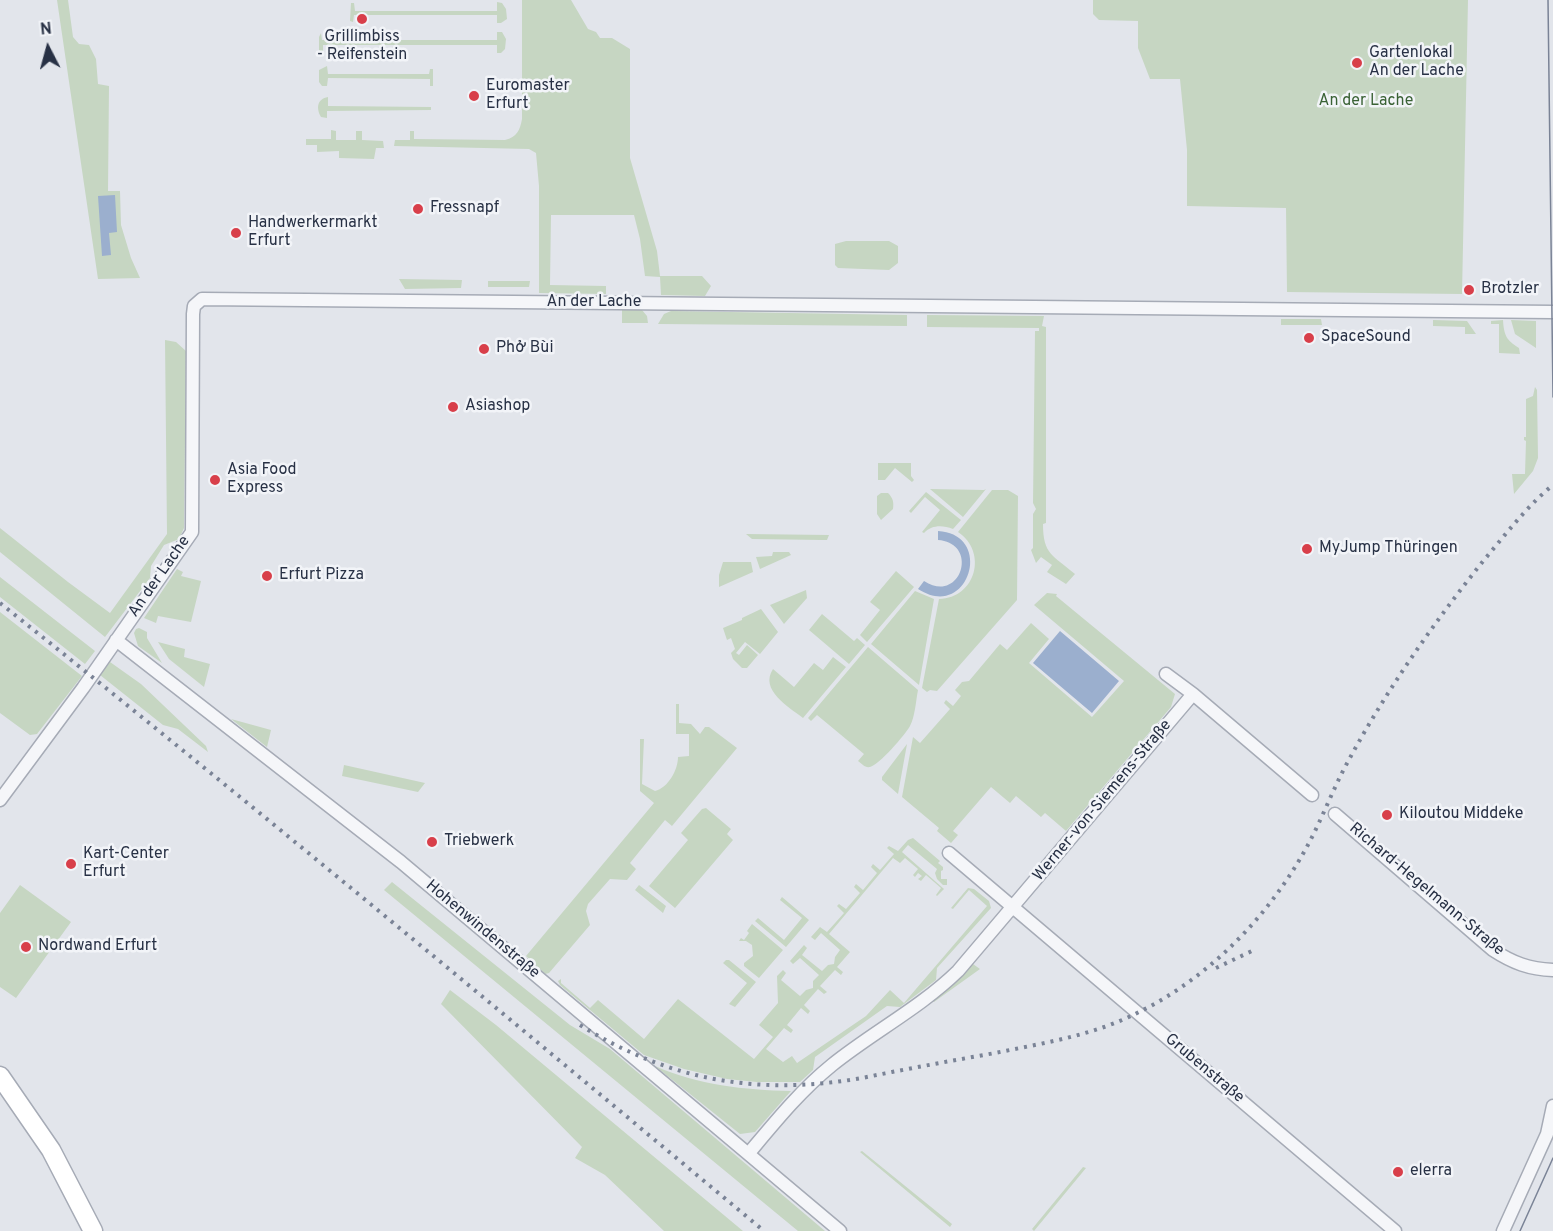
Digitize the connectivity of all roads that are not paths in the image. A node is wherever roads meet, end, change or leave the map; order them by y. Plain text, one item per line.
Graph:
1 (1553, 312) edge
2 (116, 640) junction
3 (1166, 674) dead end
4 (1193, 694) junction
5 (1312, 795) dead end
6 (0, 800) edge
7 (1335, 814) dead end
8 (949, 853) dead end
9 (1012, 908) junction
10 (1553, 970) edge
11 (0, 1076) edge
12 (1553, 1106) edge
13 (749, 1153) junction
14 (93, 1231) edge
15 (840, 1231) edge
16 (1395, 1231) edge
17 (1503, 1231) edge

1 - 2 street, An der Lache
2 - 6 street, An der Lache
2 - 13 street, Hohenwindenstraße
3 - 4 street
4 - 5 street
4 - 9 street, Werner-von-Siemens-Straße
7 - 10 street, Richard-Hegelmann-Straße
8 - 9 street
9 - 13 street, Werner-von-Siemens-Straße
9 - 16 street, Grubenstraße
11 - 14 main road
12 - 17 street
13 - 15 street, Hohenwindenstraße

